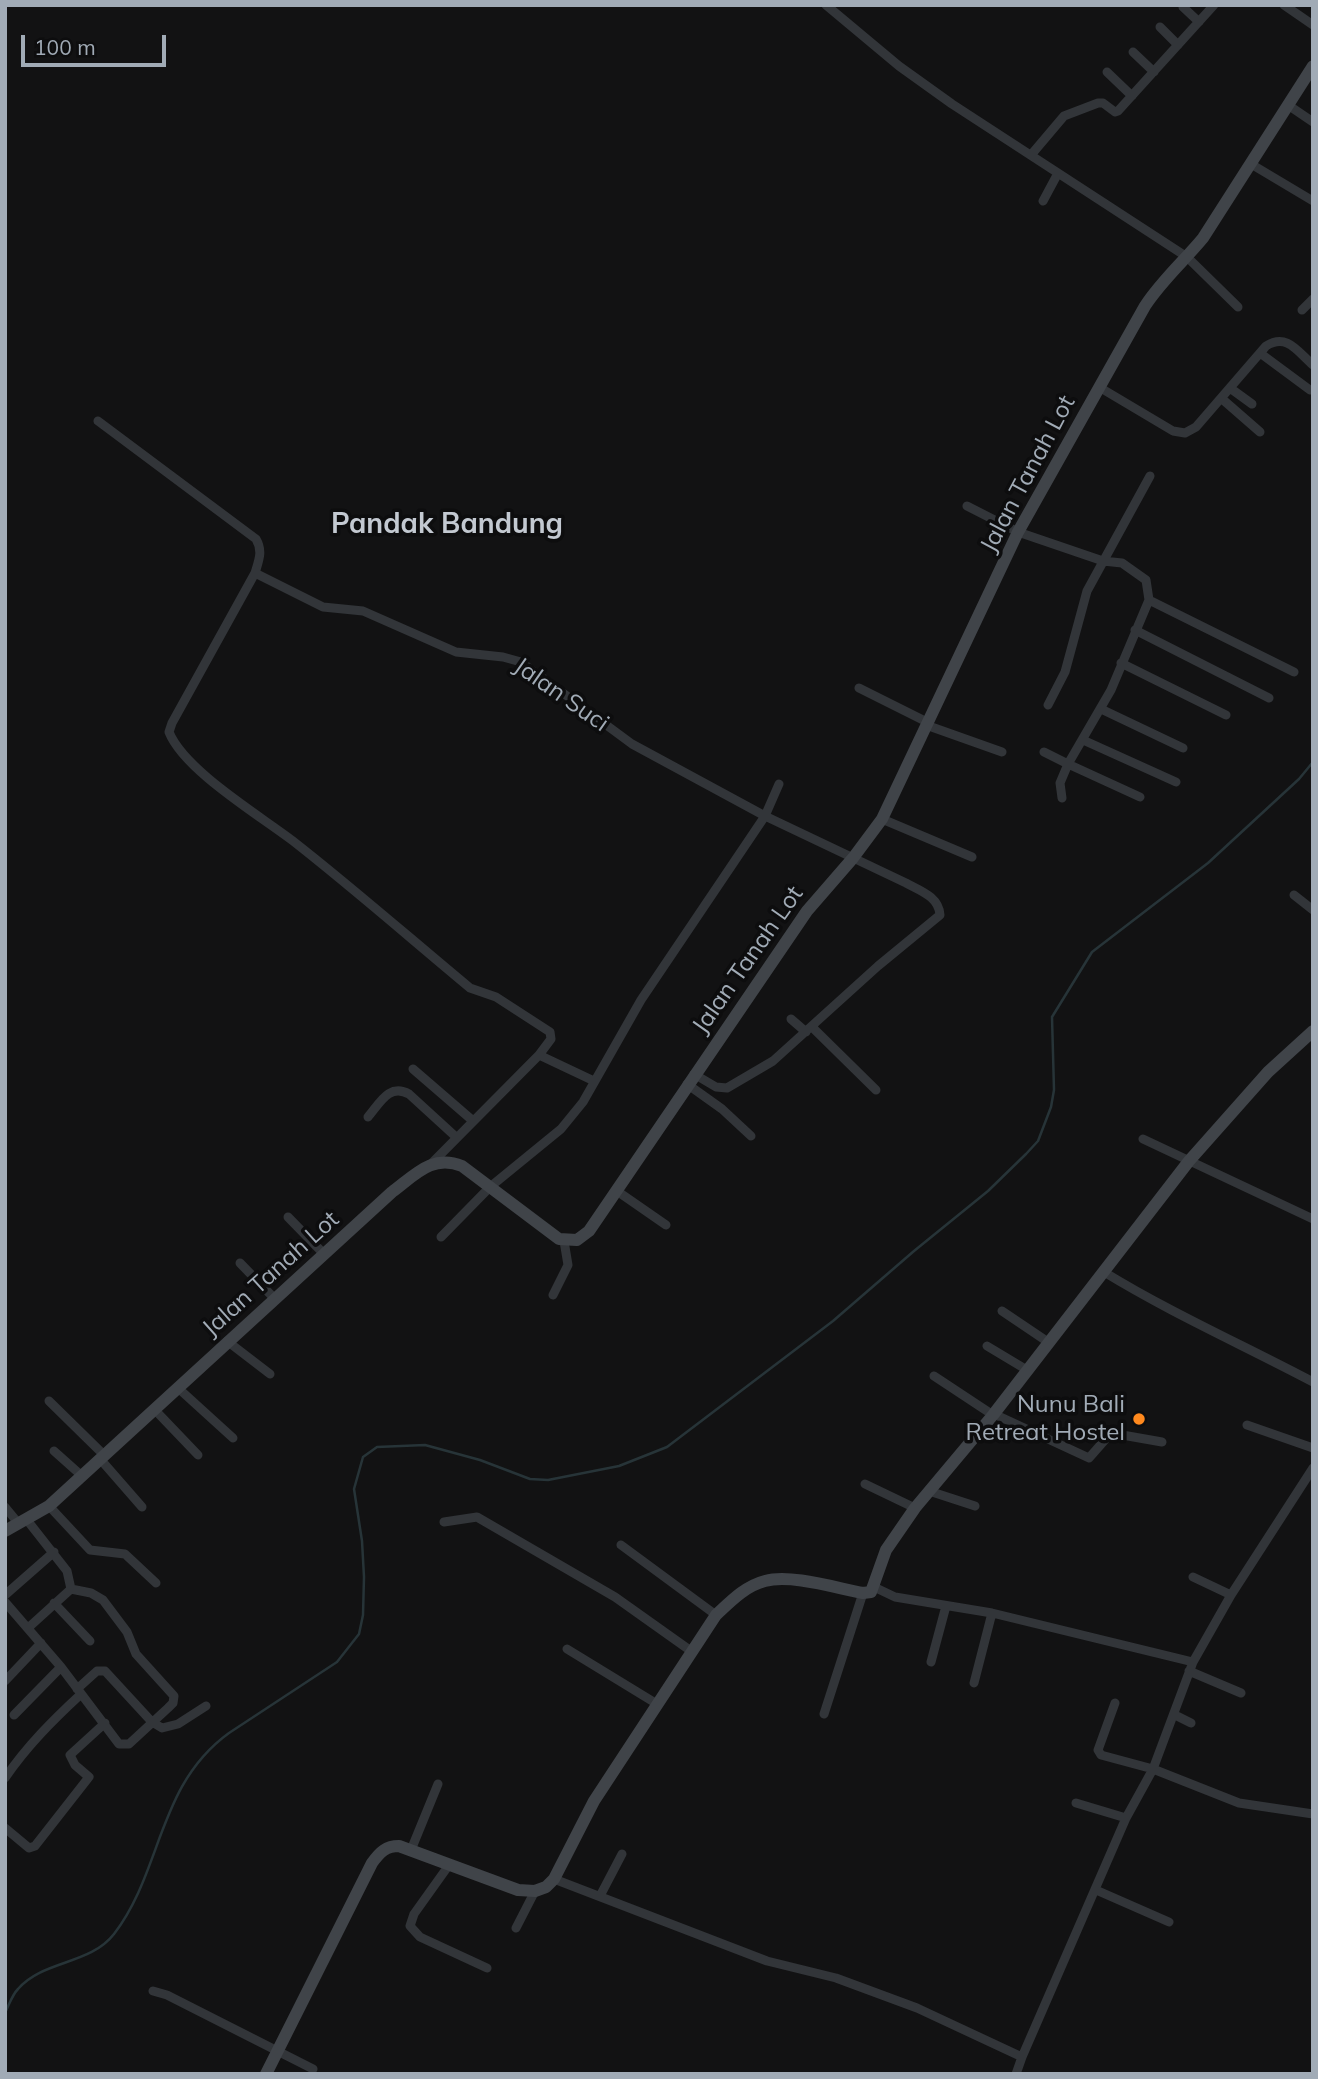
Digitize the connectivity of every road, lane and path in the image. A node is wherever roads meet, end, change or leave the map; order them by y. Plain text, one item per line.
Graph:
1 (826, 5) edge
2 (1214, 5) edge
3 (1284, 5) edge
4 (1183, 7) dead end
5 (1199, 22) junction
6 (1313, 25) edge
7 (1160, 27) dead end
8 (1178, 45) junction
9 (1133, 52) dead end
10 (1313, 66) edge
11 (1107, 72) dead end
12 (1154, 72) junction
13 (1309, 81) edge
14 (1132, 96) junction
15 (1288, 106) junction
16 (1313, 122) edge
17 (1031, 155) junction
18 (1251, 164) junction
19 (1058, 173) junction
20 (1043, 201) dead end
21 (1313, 201) edge
22 (1187, 257) junction
23 (1313, 299) edge
24 (1238, 306) dead end
25 (1302, 310) dead end
26 (1260, 353) junction
27 (1313, 365) edge
28 (1099, 387) junction
29 (1230, 388) junction
30 (1310, 390) dead end
31 (1221, 398) junction
32 (1252, 404) dead end
33 (98, 421) dead end
34 (1260, 432) dead end
35 (1150, 476) dead end
36 (967, 506) dead end
37 (1018, 532) junction
38 (1103, 561) junction
39 (255, 573) junction
40 (1149, 600) junction
41 (1135, 630) junction
42 (1121, 663) junction
43 (1294, 672) dead end
44 (859, 688) dead end
45 (1269, 698) dead end
46 (1048, 705) dead end
47 (1101, 709) junction
48 (1226, 715) dead end
49 (926, 724) junction
50 (1083, 740) junction
51 (1183, 748) dead end
52 (1002, 752) dead end
53 (1044, 752) dead end
54 (1068, 764) junction
55 (1176, 782) dead end
56 (779, 784) dead end
57 (1140, 797) dead end
58 (1062, 798) dead end
59 (765, 816) junction
60 (882, 819) junction
61 (972, 857) dead end
62 (853, 858) junction
63 (1294, 895) dead end
64 (1313, 910) edge
65 (791, 1019) dead end
66 (809, 1030) junction
67 (1313, 1031) edge
68 (539, 1055) junction
69 (413, 1069) dead end
70 (690, 1079) junction
71 (594, 1081) junction
72 (876, 1090) dead end
73 (368, 1117) dead end
74 (472, 1120) junction
75 (751, 1136) dead end
76 (456, 1137) junction
77 (1143, 1139) dead end
78 (432, 1163) junction
79 (1194, 1164) junction
80 (491, 1187) junction
81 (617, 1191) junction
82 (288, 1217) dead end
83 (1313, 1219) edge
84 (666, 1225) dead end
85 (441, 1237) dead end
86 (564, 1241) junction
87 (324, 1254) junction
88 (240, 1263) dead end
89 (1105, 1273) junction
90 (553, 1294) dead end
91 (274, 1298) junction
92 (1002, 1311) dead end
93 (227, 1341) junction
94 (1048, 1342) junction
95 (987, 1346) dead end
96 (1027, 1370) junction
97 (270, 1374) dead end
98 (934, 1376) dead end
99 (1313, 1382) edge
100 (178, 1388) junction
101 (50, 1401) dead end
102 (154, 1409) junction
103 (993, 1415) junction
104 (1247, 1424) dead end
105 (233, 1438) dead end
106 (1162, 1442) dead end
107 (1313, 1448) edge
108 (54, 1451) dead end
109 (198, 1455) dead end
110 (103, 1458) junction
111 (1313, 1468) edge
112 (82, 1476) junction
113 (865, 1484) dead end
114 (929, 1491) junction
115 (49, 1506) junction
116 (975, 1506) dead end
117 (5, 1507) edge
118 (142, 1507) dead end
119 (915, 1507) junction
120 (23, 1522) junction
121 (444, 1522) dead end
122 (5, 1531) edge
123 (621, 1545) dead end
124 (54, 1552) junction
125 (1193, 1577) dead end
126 (156, 1583) dead end
127 (71, 1588) junction
128 (868, 1590) junction
129 (5, 1595) edge
130 (1231, 1595) junction
131 (5, 1602) edge
132 (54, 1603) junction
133 (947, 1606) junction
134 (992, 1614) junction
135 (716, 1615) junction
136 (28, 1628) junction
137 (90, 1641) dead end
138 (41, 1643) junction
139 (567, 1649) dead end
140 (691, 1651) junction
141 (931, 1662) dead end
142 (61, 1667) junction
143 (1191, 1667) junction
144 (5, 1681) edge
145 (974, 1683) dead end
146 (79, 1692) junction
147 (1241, 1693) dead end
148 (1115, 1703) dead end
149 (657, 1704) junction
150 (206, 1706) dead end
151 (824, 1714) dead end
152 (14, 1715) dead end
153 (1175, 1715) junction
154 (105, 1723) junction
155 (152, 1723) junction
156 (1191, 1723) dead end
157 (1153, 1769) junction
158 (5, 1778) edge
159 (439, 1784) dead end
160 (1076, 1803) dead end
161 (1313, 1814) edge
162 (1126, 1818) junction
163 (7, 1829) edge
164 (5, 1841) edge
165 (411, 1850) junction
166 (622, 1854) dead end
167 (449, 1865) junction
168 (554, 1879) junction
169 (1096, 1890) junction
170 (535, 1891) junction
171 (600, 1896) junction
172 (1169, 1922) dead end
173 (516, 1928) dead end
174 (487, 1968) dead end
175 (153, 1991) dead end
176 (276, 2049) junction
177 (1022, 2057) junction
178 (313, 2069) dead end
179 (266, 2074) edge
180 (1016, 2074) edge

1 - 17 street
2 - 5 street
3 - 6 street
4 - 5 street
5 - 8 street
7 - 8 street
8 - 12 street
9 - 12 street
10 - 13 main road, Jalan Tanah Lot
11 - 14 street
12 - 14 street
13 - 15 main road, Jalan Tanah Lot
14 - 17 street
15 - 16 street
15 - 18 main road, Jalan Tanah Lot
17 - 19 street
18 - 21 street
18 - 22 main road, Jalan Tanah Lot
19 - 20 street
19 - 22 street
22 - 24 street
22 - 28 main road, Jalan Tanah Lot
23 - 25 street
26 - 27 street
26 - 29 street
26 - 30 street
28 - 31 street
28 - 37 main road, Jalan Tanah Lot
29 - 31 street
29 - 32 street
31 - 34 street
33 - 39 street
35 - 38 street
36 - 37 street
37 - 38 street
37 - 49 main road, Jalan Tanah Lot
38 - 40 street
38 - 46 street
39 - 59 street, Jalan Suci
39 - 68 street
40 - 41 street
40 - 43 street
41 - 42 street
41 - 45 street
42 - 47 street
42 - 48 street
44 - 49 street
47 - 50 street
47 - 51 street
49 - 52 street
49 - 60 main road, Jalan Tanah Lot
50 - 54 street
50 - 55 street
53 - 54 street
54 - 57 street
54 - 58 street
56 - 59 street
59 - 62 street, Jalan Suci
59 - 71 street
60 - 61 street
60 - 62 main road, Jalan Tanah Lot
62 - 66 street, Jalan Suci
62 - 70 main road, Jalan Tanah Lot
63 - 64 street
65 - 66 street
66 - 70 street
66 - 72 street
67 - 79 main road
68 - 71 street
68 - 74 street
69 - 74 street
70 - 75 street
70 - 81 main road, Jalan Tanah Lot
71 - 80 street
73 - 76 street
74 - 76 street
76 - 78 street
77 - 79 street
78 - 80 main road
78 - 87 main road, Jalan Tanah Lot
79 - 83 street
79 - 89 main road
80 - 85 street
80 - 86 main road
81 - 84 street
81 - 86 main road, Jalan Tanah Lot
82 - 87 street
86 - 90 street
87 - 91 main road, Jalan Tanah Lot
88 - 91 street
89 - 94 main road
89 - 99 street
91 - 93 main road, Jalan Tanah Lot
92 - 94 street
93 - 97 street
93 - 100 main road, Jalan Tanah Lot
94 - 96 main road
95 - 96 street
96 - 103 main road
98 - 103 street
100 - 102 main road, Jalan Tanah Lot
100 - 105 street
101 - 110 street
102 - 109 street
102 - 110 main road, Jalan Tanah Lot
103 - 106 street
103 - 114 main road
104 - 107 street
108 - 112 street
110 - 112 main road, Jalan Tanah Lot
110 - 118 street
111 - 130 street
112 - 115 main road, Jalan Tanah Lot
113 - 119 street
114 - 116 street
114 - 119 main road
115 - 120 main road, Jalan Tanah Lot
115 - 126 street
117 - 120 street
119 - 128 main road
120 - 122 main road, Jalan Tanah Lot
120 - 124 street
121 - 140 street
123 - 135 street
124 - 127 street
124 - 129 street
125 - 130 street
127 - 132 street
127 - 155 street
128 - 133 street
128 - 135 main road
128 - 151 street
130 - 143 street
131 - 136 street
132 - 136 street
132 - 137 street
133 - 134 street
133 - 141 street
134 - 143 street
134 - 145 street
135 - 140 main road
136 - 138 street
138 - 142 street
138 - 144 street
139 - 149 street
140 - 149 main road
142 - 146 street
142 - 152 street
143 - 147 street
143 - 153 street
146 - 154 street
146 - 155 street
146 - 158 street
148 - 157 street
149 - 168 main road
150 - 155 street
153 - 156 street
153 - 157 street
154 - 155 street
154 - 163 street
157 - 161 street
157 - 162 street
159 - 165 street
160 - 162 street
162 - 169 street
163 - 164 street
165 - 167 main road
165 - 176 main road
166 - 171 street
167 - 170 main road
167 - 174 street
168 - 170 main road
168 - 171 street
169 - 172 street
169 - 177 street
170 - 173 street
171 - 177 street
175 - 176 street
176 - 178 street
176 - 179 main road
177 - 180 street

